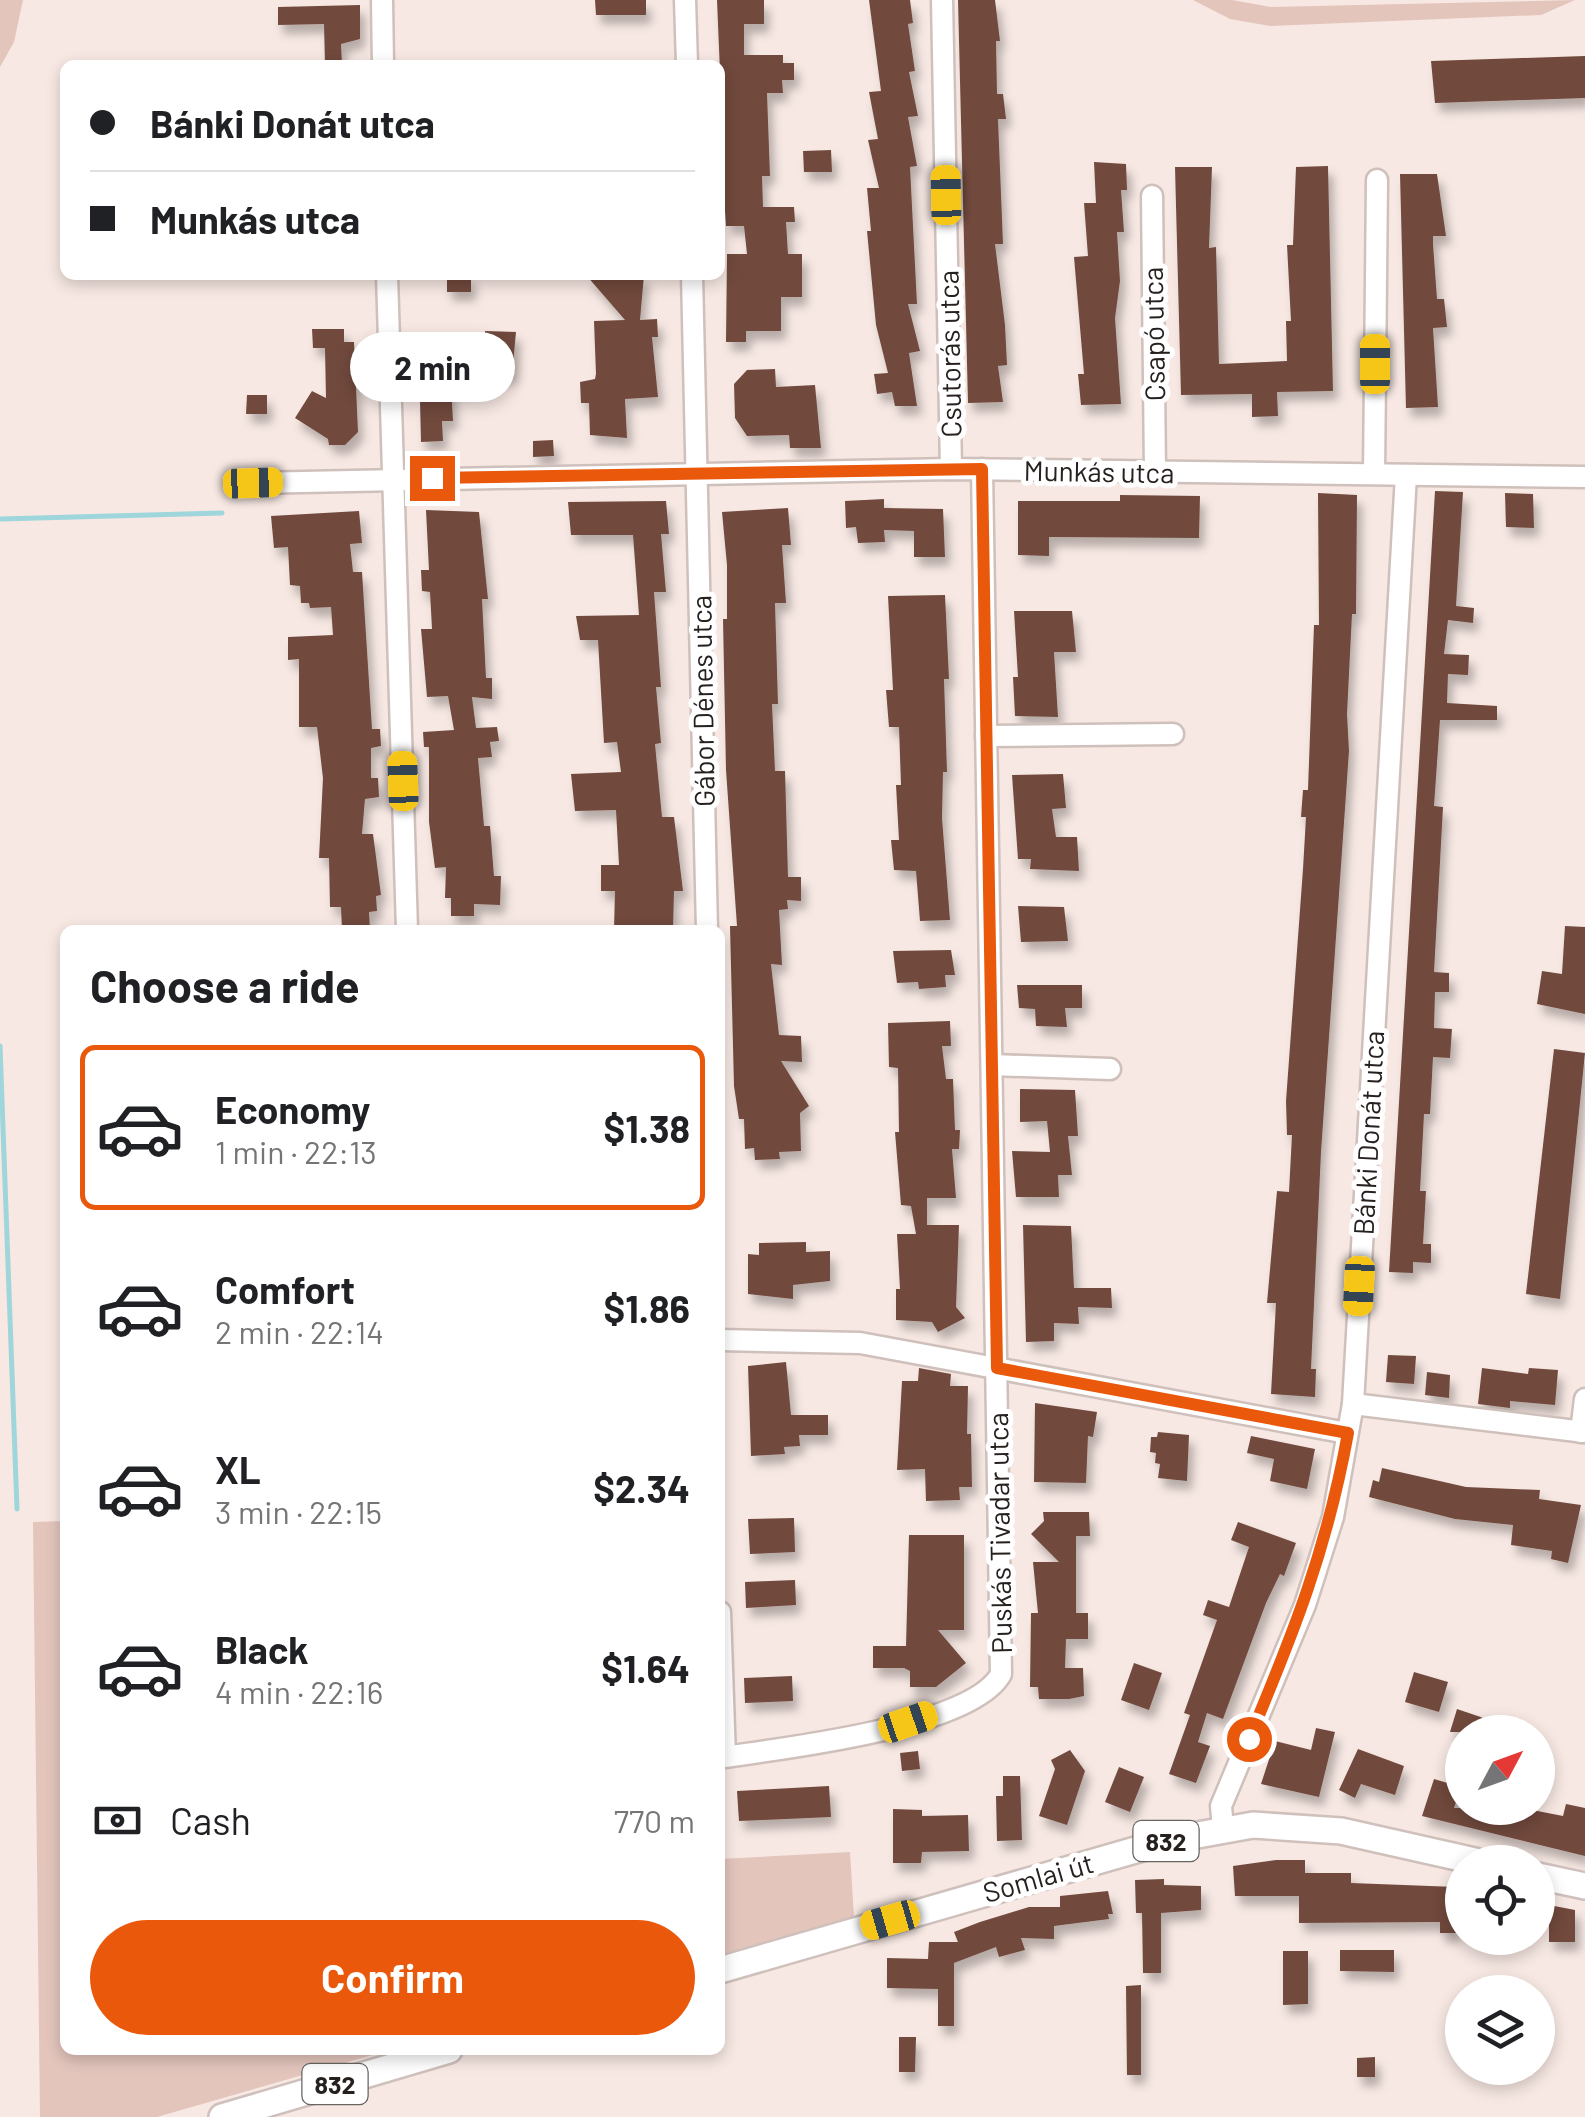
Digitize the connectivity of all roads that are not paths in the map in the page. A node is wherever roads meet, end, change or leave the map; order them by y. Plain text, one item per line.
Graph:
1 (382, 0) edge
2 (685, 0) edge
3 (942, 0) edge
4 (382, 60) edge
5 (687, 60) edge
6 (1377, 180) dead end
7 (1152, 196) dead end
8 (387, 280) edge
9 (692, 280) edge
10 (951, 469) junction
11 (982, 469) junction
12 (698, 472) junction
13 (1155, 472) junction
14 (1374, 474) junction
15 (1406, 474) junction
16 (1585, 477) edge
17 (394, 478) junction
18 (253, 483) dead end
19 (1174, 734) dead end
20 (986, 736) junction
21 (407, 925) edge
22 (706, 925) edge
23 (992, 1065) junction
24 (1110, 1069) dead end
25 (725, 1340) edge
26 (997, 1368) junction
27 (1585, 1399) edge
28 (1353, 1404) junction
29 (1583, 1432) edge
30 (1348, 1433) junction
31 (725, 1758) edge
32 (1223, 1829) junction
33 (1445, 1855) edge
34 (1555, 1880) edge
35 (1585, 1886) edge
36 (725, 1969) edge
37 (432, 2055) edge
38 (222, 2117) edge

1 - 4 street
2 - 5 street
3 - 10 street, Csutorás utca
6 - 14 street
7 - 13 street, Csapó utca
8 - 17 street
9 - 12 street, Gábor Dénes utca
10 - 11 street, Munkás utca
10 - 12 street, Munkás utca
11 - 13 street, Munkás utca
11 - 20 street, Puskás Tivadar utca
12 - 17 street, Munkás utca
12 - 22 street, Gábor Dénes utca
13 - 14 street, Munkás utca
14 - 15 street, Munkás utca
15 - 16 street, Munkás utca
15 - 28 street, Bánki Donát utca
17 - 18 street, Munkás utca
17 - 21 street
19 - 20 street
20 - 23 street, Puskás Tivadar utca
23 - 24 street
23 - 26 street, Puskás Tivadar utca
25 - 26 street
26 - 30 street
26 - 31 street, Puskás Tivadar utca
27 - 29 street
28 - 29 street
28 - 30 street, Bánki Donát utca
30 - 32 street, Bánki Donát utca
32 - 33 main road, Somlai út / 832
32 - 36 main road, Somlai út / 832
34 - 35 main road
37 - 38 main road, 832

